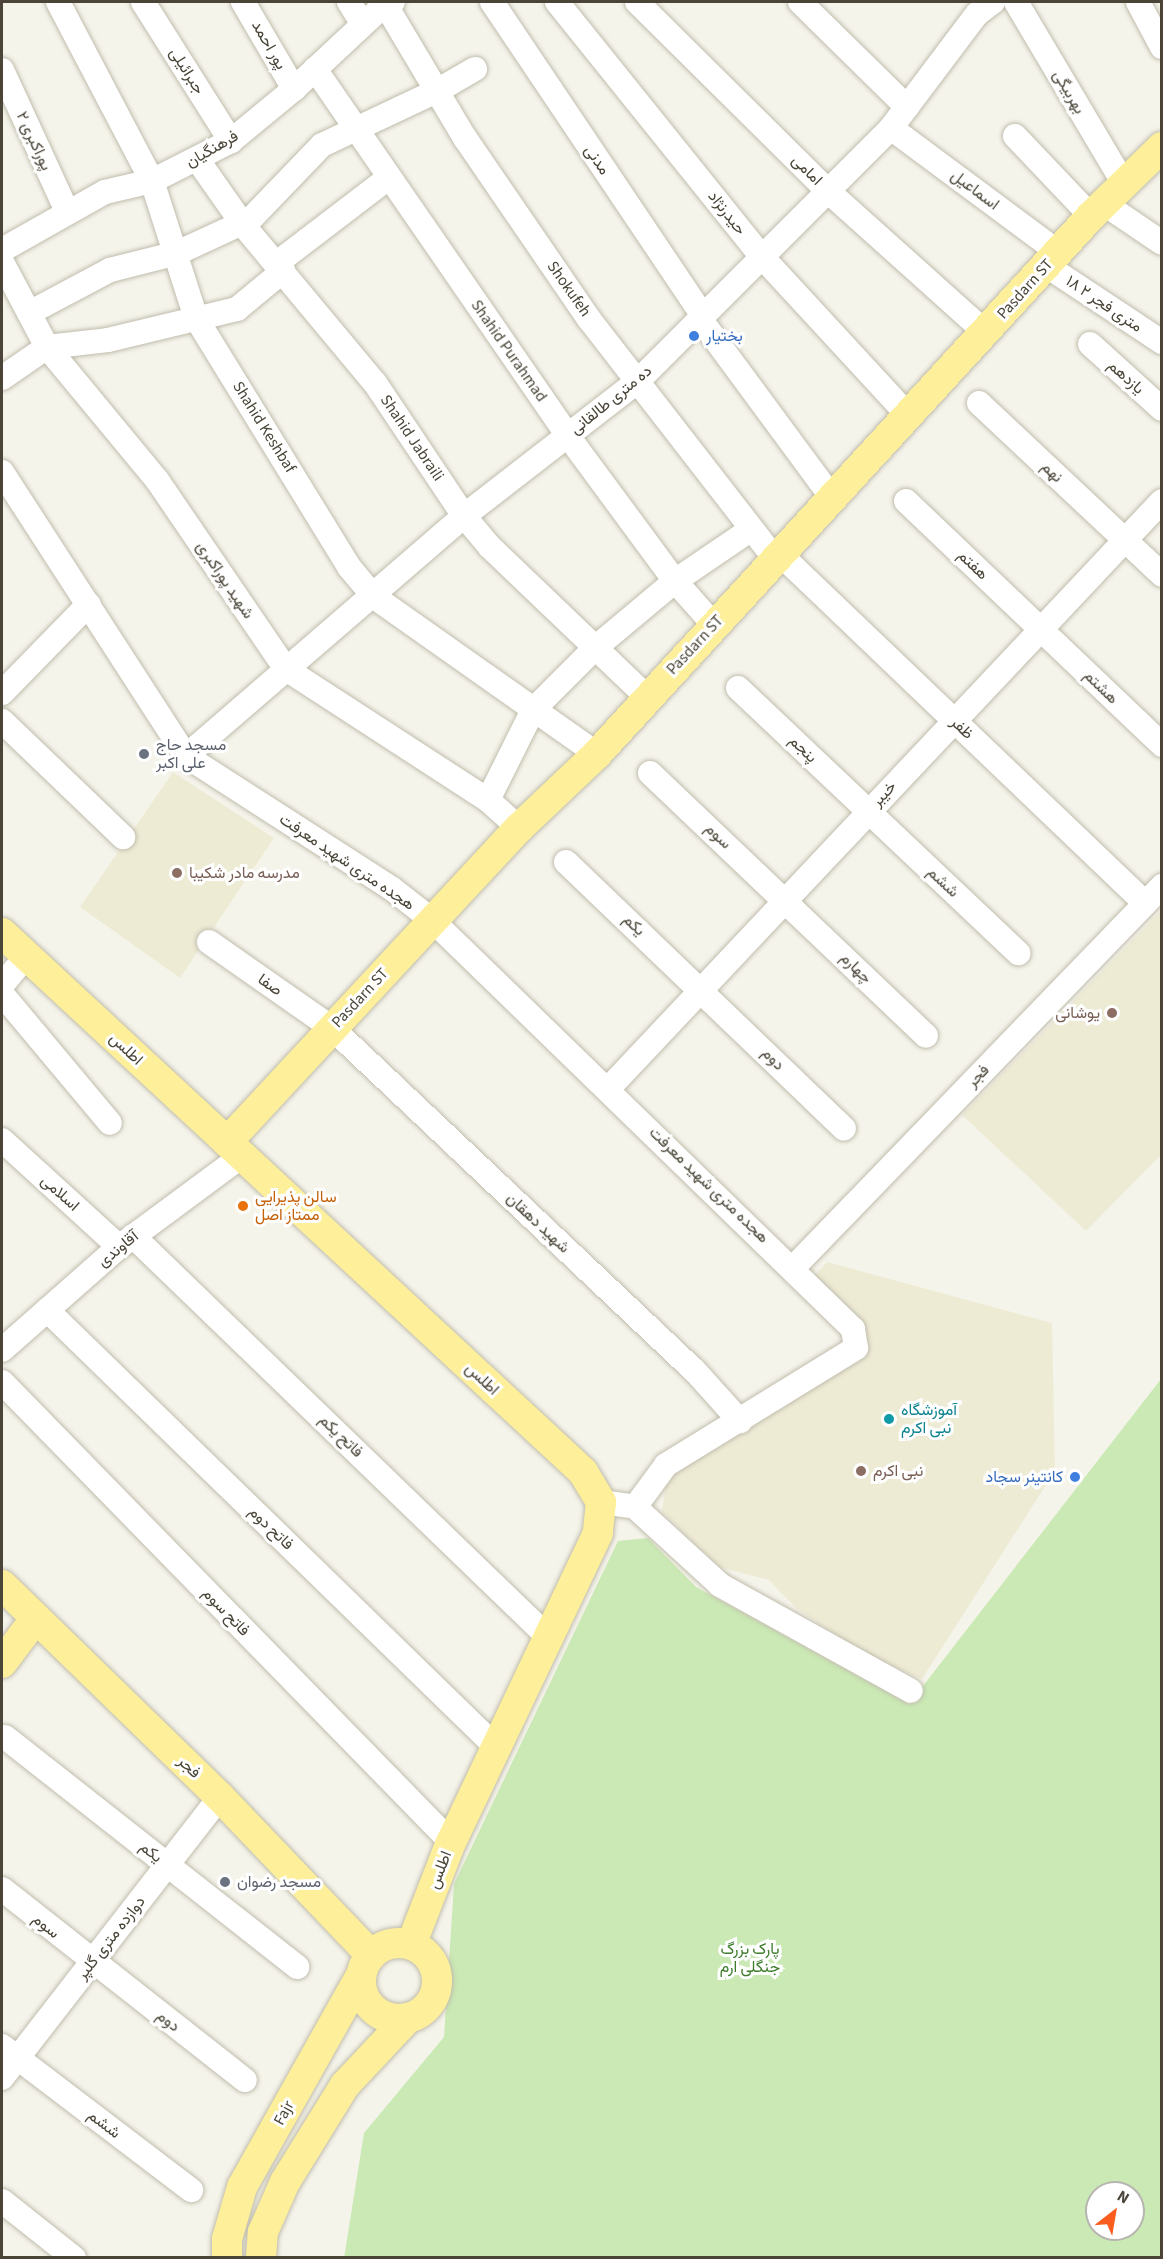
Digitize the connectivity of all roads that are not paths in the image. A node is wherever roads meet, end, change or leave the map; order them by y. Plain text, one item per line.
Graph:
1 (58, 2) edge
2 (143, 2) edge
3 (243, 2) edge
4 (349, 2) edge
5 (492, 2) edge
6 (557, 2) edge
7 (637, 2) edge
8 (800, 2) edge
9 (1017, 2) edge
10 (1138, 2) edge
11 (389, 3) edge
12 (979, 6) edge
13 (363, 24) junction
14 (1161, 47) edge
15 (315, 69) junction
16 (475, 69) dead end
17 (2, 70) edge
18 (294, 89) junction
19 (437, 91) junction
20 (908, 107) junction
21 (891, 128) junction
22 (355, 130) junction
23 (1015, 136) dead end
24 (231, 141) junction
25 (1161, 147) edge
26 (197, 159) junction
27 (388, 178) junction
28 (152, 181) junction
29 (829, 192) junction
30 (1105, 200) junction
31 (67, 211) junction
32 (243, 224) junction
33 (1161, 243) edge
34 (2, 250) edge
35 (177, 254) junction
36 (764, 259) junction
37 (1052, 259) junction
38 (2, 262) edge
39 (280, 267) junction
40 (29, 313) junction
41 (196, 318) junction
42 (703, 318) junction
43 (985, 332) junction
44 (1161, 342) edge
45 (1090, 344) dead end
46 (47, 347) junction
47 (2, 378) edge
48 (638, 381) junction
49 (979, 403) dead end
50 (1161, 409) edge
51 (908, 415) junction
52 (568, 436) junction
53 (2, 472) edge
54 (832, 498) junction
55 (906, 501) dead end
56 (1161, 501) edge
57 (464, 516) junction
58 (750, 530) junction
59 (1124, 540) junction
60 (777, 556) junction
61 (1161, 575) edge
62 (675, 581) junction
63 (373, 596) junction
64 (89, 604) junction
65 (714, 625) junction
66 (1041, 629) junction
67 (595, 648) junction
68 (286, 669) junction
69 (738, 687) dead end
70 (2, 693) edge
71 (647, 697) junction
72 (533, 710) junction
73 (954, 720) junction
74 (2, 721) edge
75 (1161, 745) edge
76 (597, 754) junction
77 (186, 756) junction
78 (650, 773) dead end
79 (488, 800) junction
80 (868, 811) junction
81 (519, 828) junction
82 (123, 837) dead end
83 (566, 862) dead end
84 (1153, 894) edge
85 (785, 900) junction
86 (432, 920) junction
87 (2, 933) edge
88 (209, 942) dead end
89 (1018, 952) dead end
90 (26, 956) junction
91 (2, 986) edge
92 (702, 989) junction
93 (2, 994) edge
94 (332, 1029) junction
95 (926, 1036) dead end
96 (609, 1088) junction
97 (110, 1123) dead end
98 (844, 1129) dead end
99 (2, 1140) edge
100 (234, 1149) junction
101 (126, 1242) junction
102 (794, 1267) junction
103 (47, 1310) junction
104 (5, 1341) edge
105 (2, 1382) edge
106 (740, 1421) junction
107 (601, 1502) junction
108 (635, 1507) junction
109 (2, 1586) edge
110 (35, 1619) junction
111 (548, 1636) junction
112 (2, 1662) edge
113 (911, 1691) dead end
114 (5, 1737) dead end
115 (495, 1746) junction
116 (220, 1797) junction
117 (451, 1842) junction
118 (167, 1864) junction
119 (2, 1889) edge
120 (411, 1945) junction
121 (91, 1963) junction
122 (366, 1965) junction
123 (297, 1967) dead end
124 (407, 2019) junction
125 (9, 2052) edge
126 (2, 2078) edge
127 (245, 2080) dead end
128 (191, 2190) dead end
129 (2, 2201) edge
130 (74, 2258) edge
131 (227, 2258) edge
132 (261, 2258) edge

1 - 28 street, Shahid Keshbaf
2 - 24 street, جبرائیلی
3 - 18 street, پور احمد
4 - 13 street
5 - 42 street, مدنی
6 - 36 street, حیدرنژاد
7 - 29 street, امامی
8 - 20 street
9 - 30 street, بهربیگی
10 - 14 street
11 - 13 street, فرهنگیان
11 - 19 street, Shokufeh
12 - 20 street, ده متری طالقانی
13 - 15 street, فرهنگیان
15 - 18 street, فرهنگیان
15 - 22 street, Shahid Purahmad
16 - 19 street
17 - 31 street, پوراکبری ۲
18 - 24 street, فرهنگیان
19 - 22 street
19 - 48 street, Shokufeh
20 - 21 street, ده متری طالقانی
21 - 29 street, ده متری طالقانی
21 - 37 street, اسماعیل
22 - 27 street, Shahid Purahmad
22 - 32 street
23 - 30 street
24 - 26 street, فرهنگیان
25 - 30 main road, Pasdarn ST
26 - 28 street, فرهنگیان
26 - 32 street, Shahid Jabraili
27 - 39 street
27 - 52 street, Shahid Purahmad
28 - 31 street, فرهنگیان
28 - 35 street, Shahid Keshbaf
29 - 36 street, ده متری طالقانی
29 - 43 street, امامی
30 - 33 street
30 - 37 main road, Pasdarn ST
31 - 34 street, فرهنگیان
32 - 35 street
32 - 39 street, Shahid Jabraili
35 - 40 street
35 - 41 street, Shahid Keshbaf
36 - 42 street, ده متری طالقانی
36 - 51 street, حیدرنژاد
37 - 43 main road, Pasdarn ST
37 - 44 street, ۱۸ متری فجر ۲
38 - 40 street, شهید پوراکبری
39 - 41 street
39 - 57 street, Shahid Jabraili
40 - 46 street, شهید پوراکبری
41 - 46 street
41 - 63 street, Shahid Keshbaf
42 - 48 street, ده متری طالقانی
42 - 54 street, مدنی
43 - 51 main road, Pasdarn ST
45 - 50 street, یازدهم
46 - 47 street
46 - 68 street, شهید پوراکبری
48 - 52 street, ده متری طالقانی
48 - 58 street, Shokufeh
49 - 59 street, نهم
51 - 54 main road, Pasdarn ST
52 - 57 street, ده متری طالقانی
52 - 62 street, Shahid Purahmad
53 - 64 street, هجده متری شهید معرفت
54 - 60 main road, Pasdarn ST
55 - 66 street, هفتم
56 - 59 street, خیبر
57 - 63 street, ده متری طالقانی
57 - 67 street, Shahid Jabraili
58 - 60 street, Shokufeh
58 - 62 street
59 - 61 street, نهم
59 - 66 street, خیبر
60 - 65 main road, Pasdarn ST
60 - 73 street, ظفر
62 - 65 street, Shahid Purahmad
62 - 67 street
63 - 68 street, ده متری طالقانی
63 - 72 street, Shahid Keshbaf
64 - 70 street
64 - 77 street, هجده متری شهید معرفت
65 - 71 main road, Pasdarn ST
66 - 73 street, خیبر
66 - 75 street, هشتم
67 - 71 street, Shahid Jabraili
67 - 72 street
68 - 77 street, ده متری طالقانی
68 - 79 street, شهید پوراکبری
69 - 80 street, پنجم
71 - 76 main road, Pasdarn ST
72 - 76 street, Shahid Keshbaf
72 - 79 street
73 - 80 street, خیبر
73 - 84 street, ظفر
74 - 82 street
76 - 81 main road, Pasdarn ST
77 - 86 street, هجده متری شهید معرفت
78 - 85 street, سوم
79 - 81 street, شهید پوراکبری
80 - 85 street, خیبر
80 - 89 street, ششم
81 - 86 main road, Pasdarn ST
83 - 92 street, یکم
84 - 102 street, فجر
85 - 92 street, خیبر
85 - 95 street, چهارم
86 - 94 main road, Pasdarn ST
86 - 96 street, هجده متری شهید معرفت
87 - 90 main road, اطلس
88 - 94 street, صفا
90 - 91 street
90 - 100 main road, اطلس
92 - 96 street, خیبر
92 - 98 street, دوم
93 - 97 street
94 - 100 main road, Pasdarn ST
94 - 106 street, شهید دهقان
96 - 102 street, هجده متری شهید معرفت
99 - 101 street, اسلامی
100 - 101 street, آقاوندی
100 - 107 main road, اطلس
101 - 103 street, آقاوندی
101 - 111 street, فاتح یکم
102 - 106 street, هجده متری شهید معرفت
103 - 104 street, آقاوندی
103 - 115 street, فاتح دوم
105 - 117 street, فاتح سوم
106 - 108 street
107 - 108 street
107 - 111 main road, اطلس
108 - 113 street
109 - 110 main road, فجر
110 - 112 main road
110 - 116 main road, فجر
111 - 115 main road, اطلس
114 - 118 street, یکم
115 - 117 main road, اطلس
116 - 118 street, دوازده متری گلپر
116 - 122 main road, فجر
117 - 120 main road, اطلس
118 - 121 street, دوازده متری گلپر
118 - 123 street, یکم
119 - 121 street, سوم
120 - 122 main road
120 - 124 main road
121 - 125 street, دوازده متری گلپر
121 - 127 street, دوم
122 - 124 main road
122 - 131 main road, Fajr
124 - 132 main road
125 - 126 street, دوازده متری گلپر
125 - 128 street, ششم
129 - 130 street

